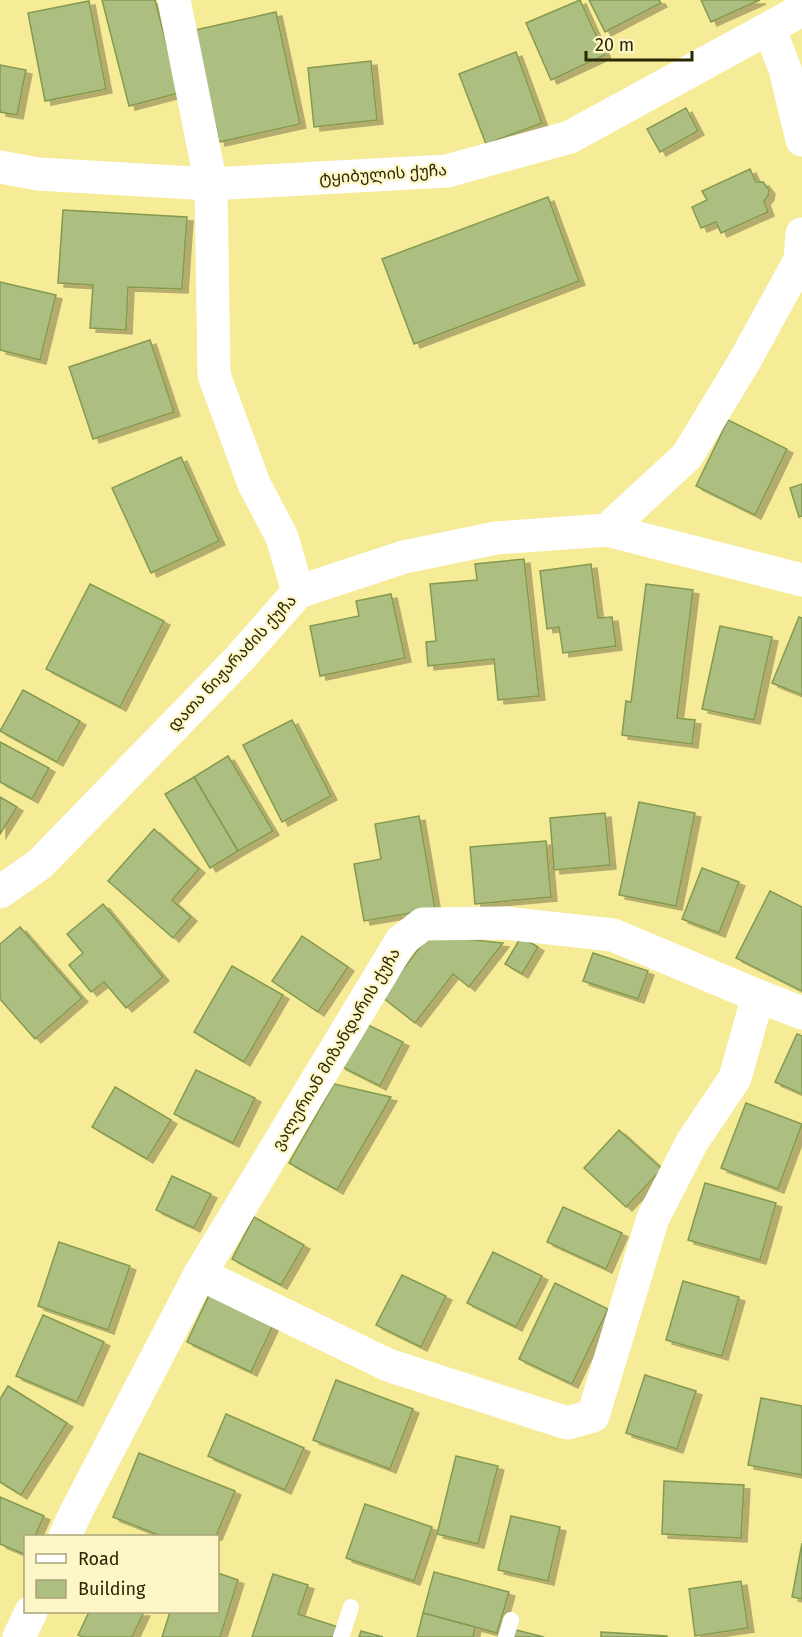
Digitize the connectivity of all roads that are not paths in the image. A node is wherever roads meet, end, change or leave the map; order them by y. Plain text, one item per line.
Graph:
1 (174, 0) edge
2 (802, 10) edge
3 (769, 28) junction
4 (802, 140) edge
5 (0, 167) edge
6 (211, 184) junction
7 (802, 234) edge
8 (607, 530) junction
9 (802, 580) edge
10 (298, 592) junction
11 (0, 892) edge
12 (758, 996) junction
13 (802, 1013) edge
14 (200, 1274) junction
15 (65, 1535) edge
16 (351, 1607) dead end
17 (30, 1613) edge
18 (511, 1620) dead end
19 (19, 1637) edge
20 (341, 1637) edge
21 (506, 1637) edge

1 - 6 street
2 - 3 street, ტყიბულის ქუჩა
3 - 4 street
3 - 6 street, ტყიბულის ქუჩა
5 - 6 street, ტყიბულის ქუჩა
6 - 10 street
7 - 8 street
8 - 9 street, დათა ნიჟარაძის ქუჩა
8 - 10 street, დათა ნიჟარაძის ქუჩა
10 - 11 street, დათა ნიჟარაძის ქუჩა
12 - 13 street, ვალერიან მიზანდარის ქუჩა
12 - 14 street, ვალერიან მიზანდარის ქუჩა
12 - 14 street
14 - 15 street, ვალერიან მიზანდარის ქუჩა
16 - 20 lane
17 - 19 street
18 - 21 lane

